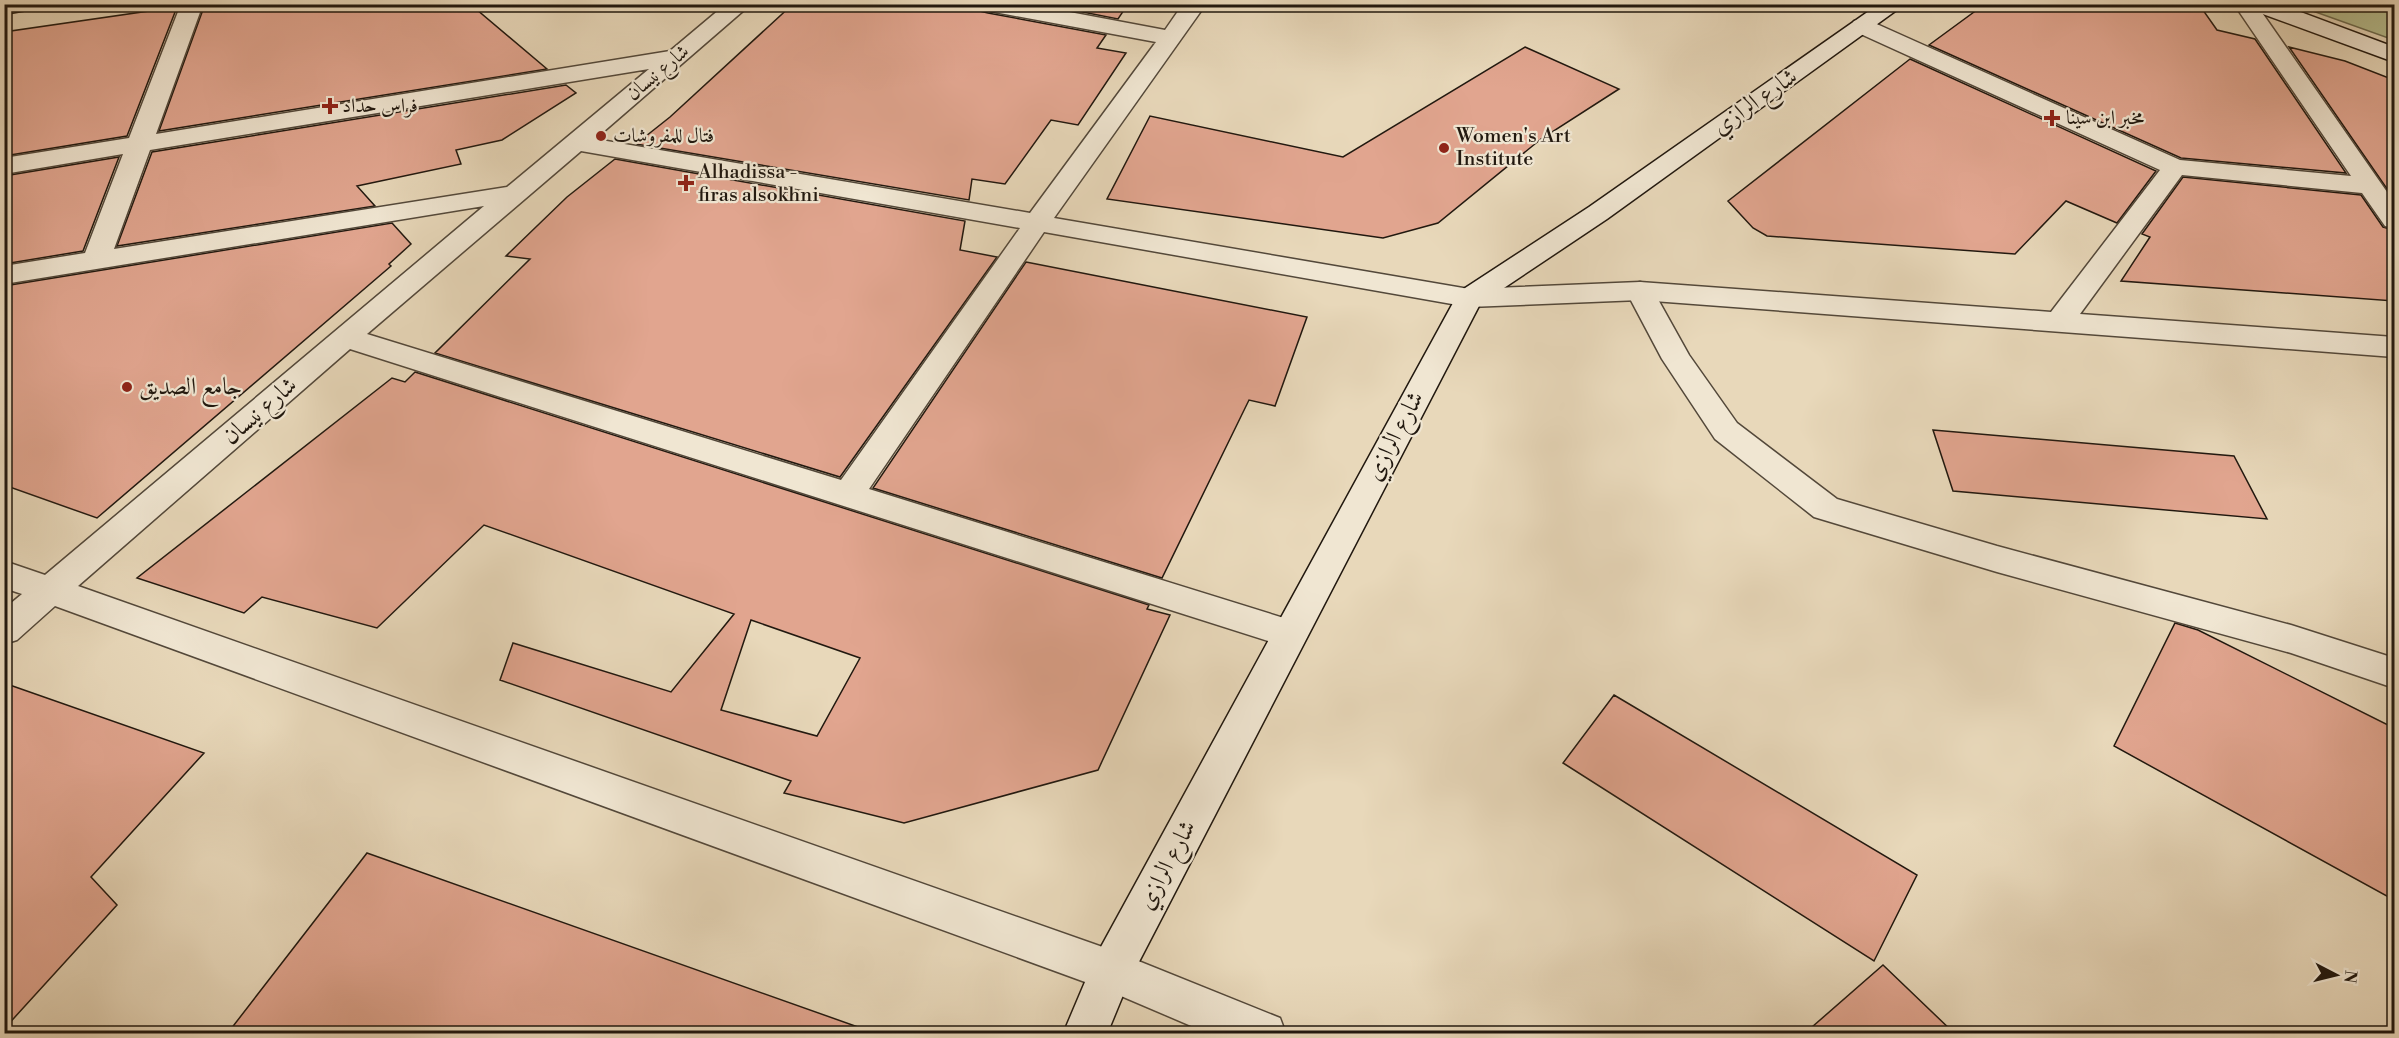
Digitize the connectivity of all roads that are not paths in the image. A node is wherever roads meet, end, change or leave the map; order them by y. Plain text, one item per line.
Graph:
1 (26, 4) edge
2 (192, 4) edge
3 (740, 4) edge
4 (989, 4) edge
5 (1195, 4) edge
6 (1894, 4) edge
7 (2245, 4) edge
8 (2257, 4) edge
9 (4, 7) edge
10 (1862, 26) junction
11 (1170, 38) junction
12 (2394, 55) edge
13 (678, 57) junction
14 (577, 143) junction
15 (140, 144) junction
16 (4, 166) edge
17 (2175, 167) junction
18 (2371, 186) junction
19 (516, 193) junction
20 (2394, 220) edge
21 (1037, 223) junction
22 (96, 260) junction
23 (4, 275) edge
24 (1640, 291) junction
25 (1468, 298) junction
26 (2059, 322) junction
27 (345, 337) junction
28 (2394, 347) edge
29 (848, 495) junction
30 (4, 574) edge
31 (53, 590) junction
32 (4, 630) edge
33 (1290, 634) junction
34 (2394, 673) edge
35 (1111, 971) junction
36 (1085, 1034) edge
37 (1264, 1034) edge

1 - 9 street
2 - 15 street
3 - 13 street, شارع نيسان
4 - 11 street
5 - 11 street
6 - 10 street, شارع الرازي
7 - 18 street
8 - 12 street
10 - 17 street
10 - 25 street, شارع الرازي
11 - 21 street
13 - 14 street, شارع نيسان
13 - 15 street
14 - 19 street, شارع نيسان
14 - 21 street
15 - 16 street
15 - 22 street
17 - 18 street
17 - 26 street
18 - 20 street
19 - 22 street
19 - 27 street, شارع نيسان
21 - 25 street
21 - 29 street
22 - 23 street
24 - 25 street
24 - 26 street
24 - 34 street
25 - 33 street, شارع الرازي
26 - 28 street
27 - 29 street
27 - 31 street, شارع نيسان
29 - 33 street
30 - 31 street
31 - 32 street, شارع نيسان
31 - 35 street
33 - 35 street, شارع الرازي
35 - 36 street, شارع الرازي
35 - 37 street

